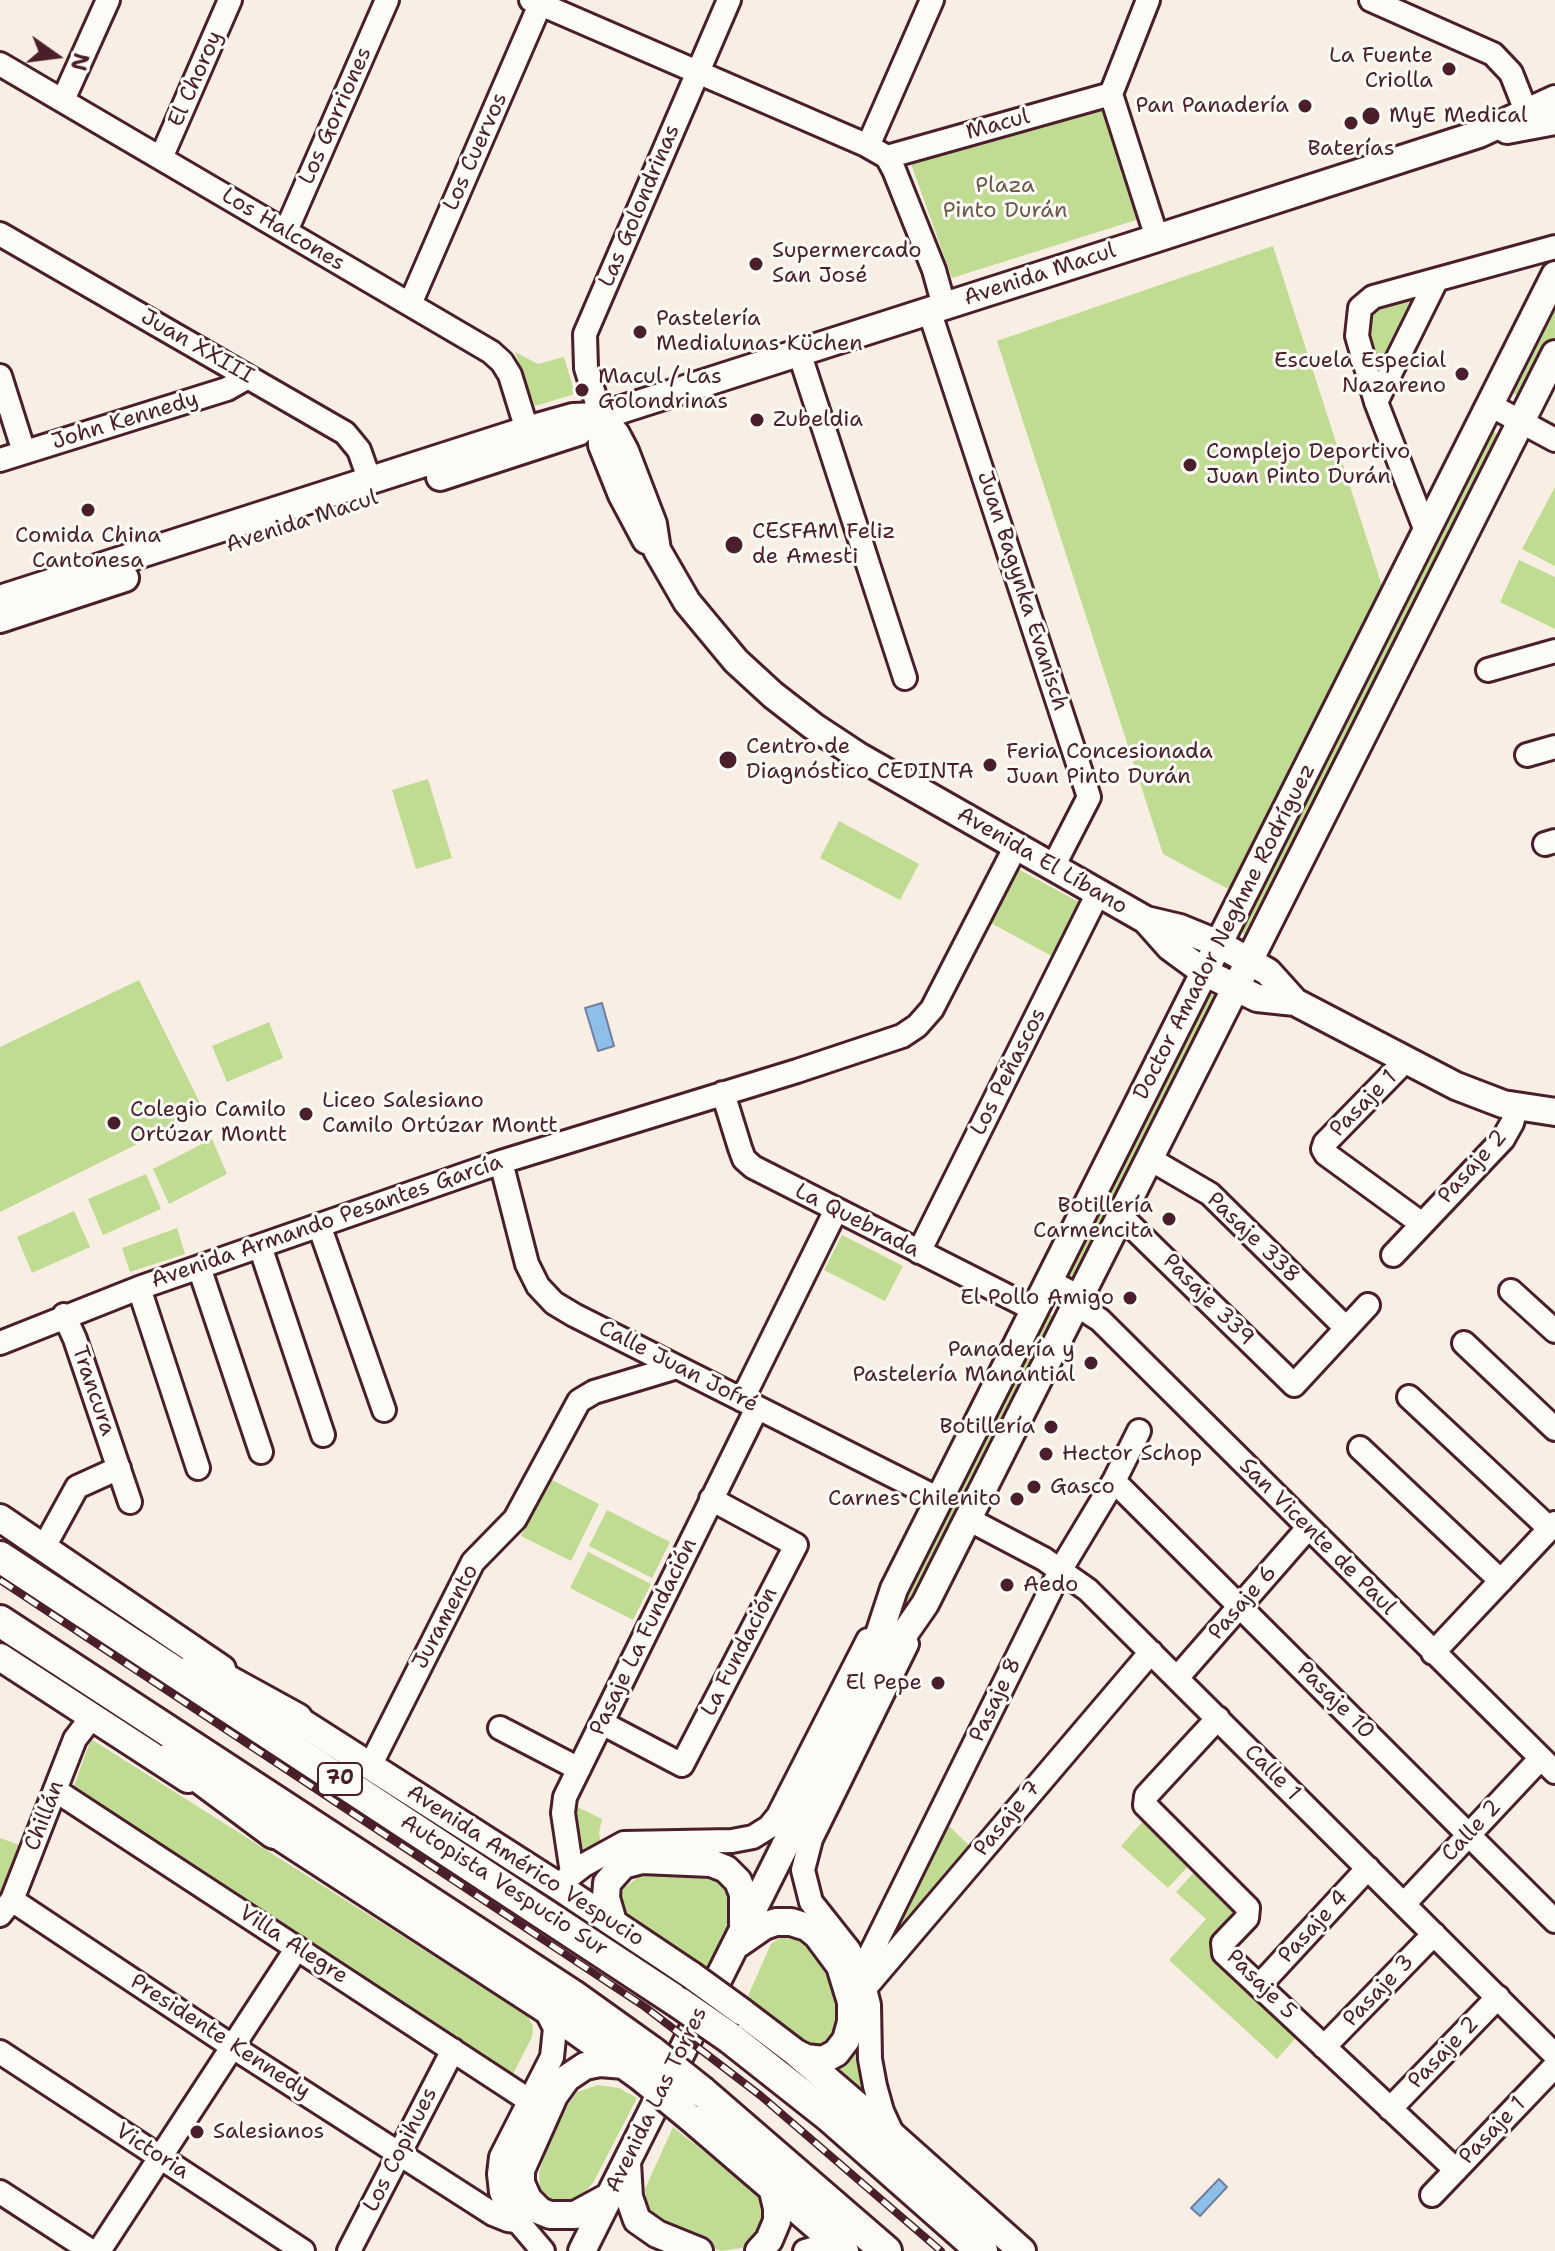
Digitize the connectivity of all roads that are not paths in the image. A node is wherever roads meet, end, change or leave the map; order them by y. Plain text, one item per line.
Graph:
1 (108, 0) edge
2 (230, 0) edge
3 (387, 0) edge
4 (729, 0) edge
5 (932, 0) edge
6 (1148, 0) edge
7 (1371, 0) edge
8 (538, 1) edge
9 (0, 64) edge
10 (698, 72) junction
11 (1111, 94) junction
12 (1555, 99) edge
13 (63, 100) junction
14 (1526, 111) junction
15 (1555, 121) edge
16 (1479, 134) junction
17 (878, 152) junction
18 (161, 158) junction
19 (286, 231) junction
20 (0, 234) edge
21 (1157, 238) junction
22 (1555, 247) edge
23 (1555, 275) edge
24 (1436, 281) junction
25 (410, 304) junction
26 (937, 308) junction
27 (799, 352) junction
28 (1555, 354) edge
29 (0, 376) edge
30 (248, 377) junction
31 (1376, 402) junction
32 (1490, 405) junction
33 (601, 416) junction
34 (1521, 422) junction
35 (527, 430) junction
36 (1555, 440) edge
37 (24, 452) junction
38 (0, 460) edge
39 (370, 481) junction
40 (1426, 531) junction
41 (0, 599) edge
42 (0, 619) edge
43 (1378, 627) junction
44 (1410, 643) junction
45 (1555, 651) edge
46 (1488, 670) dead end
47 (905, 678) dead end
48 (1555, 747) edge
49 (1527, 755) dead end
50 (1016, 846) junction
51 (1053, 867) junction
52 (1098, 893) junction
53 (1146, 920) junction
54 (1219, 944) junction
55 (1249, 961) junction
56 (1204, 972) junction
57 (1236, 988) junction
58 (1295, 1002) junction
59 (1406, 1060) junction
60 (723, 1093) junction
61 (1517, 1106) junction
62 (1555, 1112) edge
63 (1323, 1149) joint
64 (1150, 1159) junction
65 (501, 1162) junction
66 (836, 1210) junction
67 (1121, 1216) junction
68 (1422, 1224) junction
69 (319, 1225) junction
70 (260, 1246) junction
71 (919, 1252) junction
72 (1393, 1255) dead end
73 (199, 1267) junction
74 (139, 1288) junction
75 (1511, 1291) dead end
76 (1041, 1297) junction
77 (1077, 1305) junction
78 (1368, 1305) dead end
79 (64, 1315) junction
80 (1346, 1328) junction
81 (1555, 1331) edge
82 (0, 1343) edge
83 (1464, 1343) dead end
84 (677, 1367) junction
85 (1409, 1397) dead end
86 (750, 1404) junction
87 (384, 1410) dead end
88 (1555, 1429) edge
89 (1139, 1431) dead end
90 (323, 1435) dead end
91 (1360, 1448) dead end
92 (261, 1452) dead end
93 (119, 1468) junction
94 (198, 1468) dead end
95 (1114, 1481) junction
96 (711, 1499) junction
97 (939, 1499) junction
98 (130, 1502) dead end
99 (0, 1518) edge
100 (968, 1519) junction
101 (1552, 1526) edge
102 (1308, 1528) junction
103 (44, 1547) junction
104 (0, 1556) edge
105 (1061, 1569) junction
106 (1501, 1581) junction
107 (894, 1589) junction
108 (925, 1604) junction
109 (1239, 1606) junction
110 (0, 1622) edge
111 (1151, 1652) junction
112 (1433, 1653) junction
113 (0, 1657) edge
114 (1177, 1678) junction
115 (857, 1702) junction
116 (91, 1718) junction
117 (1218, 1718) junction
118 (297, 1719) junction
119 (602, 1723) junction
120 (500, 1728) dead end
121 (1548, 1765) edge
122 (370, 1766) junction
123 (579, 1769) junction
124 (55, 1790) junction
125 (274, 1833) junction
126 (1469, 1835) junction
127 (1368, 1868) junction
128 (565, 1880) junction
129 (1404, 1904) junction
130 (3, 1910) edge
131 (1555, 1921) edge
132 (613, 1922) junction
133 (1434, 1934) junction
134 (737, 1941) junction
135 (297, 1948) junction
136 (864, 1980) junction
137 (1259, 1986) junction
138 (684, 1988) junction
139 (1498, 1997) junction
140 (545, 2009) junction
141 (736, 2025) junction
142 (233, 2047) junction
143 (1324, 2047) junction
144 (453, 2050) junction
145 (0, 2052) edge
146 (796, 2053) junction
147 (1555, 2055) edge
148 (639, 2065) junction
149 (1555, 2066) edge
150 (530, 2101) junction
151 (696, 2104) junction
152 (1390, 2109) junction
153 (893, 2136) junction
154 (399, 2154) junction
155 (160, 2157) junction
156 (627, 2160) junction
157 (500, 2165) junction
158 (1456, 2170) junction
159 (772, 2187) junction
160 (0, 2192) edge
161 (1432, 2195) dead end
162 (610, 2196) junction
163 (469, 2198) junction
164 (516, 2221) junction
165 (840, 2247) edge
166 (91, 2251) edge
167 (99, 2251) edge
168 (303, 2251) edge
169 (349, 2251) edge
170 (543, 2251) edge
171 (582, 2251) edge
172 (699, 2251) edge
173 (759, 2251) edge
174 (805, 2251) edge
175 (886, 2251) edge
176 (982, 2251) edge
177 (1022, 2251) edge

1 - 13 street
2 - 18 street, El Choroy
3 - 19 street, Los Gorriones
4 - 10 street, Las Golondrinas
5 - 17 street
6 - 11 street
7 - 14 street
8 - 10 street
8 - 25 street, Los Cuervos
9 - 13 street, Los Halcones
10 - 17 street
10 - 33 street, Las Golondrinas
11 - 17 street, Macul
11 - 21 street
12 - 14 main road, Avenida Macul
13 - 18 street, Los Halcones
14 - 16 main road, Avenida Macul
15 - 16 main road, Avenida Macul
16 - 21 main road, Avenida Macul
17 - 26 street, Juan Bagynka Evanisch
18 - 19 street, Los Halcones
19 - 25 street, Los Halcones
20 - 30 street, Juan XXIII
21 - 26 main road, Avenida Macul
22 - 24 street
23 - 32 main road, Doctor Amador Neghme Rodríguez
24 - 31 street
24 - 31 street
25 - 35 street, Los Halcones
26 - 27 main road, Avenida Macul
26 - 51 street, Juan Bagynka Evanisch
27 - 33 main road, Avenida Macul
27 - 47 street
28 - 34 main road, Doctor Amador Neghme Rodríguez
29 - 37 street
30 - 37 street, John Kennedy
30 - 39 street, Juan XXIII
31 - 40 street
32 - 34 street
32 - 40 main road, Doctor Amador Neghme Rodríguez
33 - 35 main road, Avenida Macul
33 - 42 main road, Avenida Macul
33 - 50 main road, Avenida El Líbano
34 - 36 street
34 - 44 main road, Doctor Amador Neghme Rodríguez
35 - 39 main road, Avenida Macul
37 - 38 street, John Kennedy
39 - 41 main road, Avenida Macul
40 - 43 main road, Doctor Amador Neghme Rodríguez
43 - 44 main road
43 - 54 main road, Doctor Amador Neghme Rodríguez
44 - 55 main road, Doctor Amador Neghme Rodríguez
45 - 46 street
48 - 49 street
50 - 51 main road, Avenida El Líbano
50 - 60 street, Avenida Armando Pesantes García
51 - 52 main road, Avenida El Líbano
52 - 53 main road, Avenida El Líbano
52 - 71 street, Los Peñascos
53 - 54 main road, Avenida El Líbano
53 - 56 main road, Avenida El Líbano
54 - 55 main road, Avenida El Líbano
54 - 56 main road, Doctor Amador Neghme Rodríguez
55 - 57 main road, Doctor Amador Neghme Rodríguez
55 - 58 main road, Avenida El Líbano
56 - 57 main road, Avenida El Líbano
56 - 76 main road, Doctor Amador Neghme Rodríguez
57 - 58 main road, Avenida El Líbano
57 - 64 main road, Doctor Amador Neghme Rodríguez
58 - 59 main road, Avenida El Líbano
59 - 61 main road, Avenida El Líbano
59 - 63 street, Pasaje 1
60 - 65 street, Avenida Armando Pesantes García
60 - 66 street, La Quebrada
61 - 62 main road, Avenida El Líbano
61 - 68 street, Pasaje 2
63 - 68 street, Pasaje 2
64 - 67 main road, Doctor Amador Neghme Rodríguez
64 - 80 street, Pasaje 338
65 - 69 street, Avenida Armando Pesantes García
65 - 84 street, Calle Juan Jofré
66 - 71 street, La Quebrada
66 - 86 street
67 - 77 main road, Doctor Amador Neghme Rodríguez
67 - 80 street, Pasaje 339
68 - 72 street, Pasaje 2
69 - 70 street, Avenida Armando Pesantes García
69 - 87 street
70 - 73 street, Avenida Armando Pesantes García
70 - 90 street
71 - 76 street, La Quebrada
73 - 74 street, Avenida Armando Pesantes García
73 - 92 street
74 - 79 street, Avenida Armando Pesantes García
74 - 94 street
75 - 81 street
76 - 77 street, San Vicente de Paul
76 - 97 main road, Doctor Amador Neghme Rodríguez
77 - 100 main road, Doctor Amador Neghme Rodríguez
77 - 102 street, San Vicente de Paul
78 - 80 street
79 - 82 street, Avenida Armando Pesantes García
79 - 93 street, Trancura
83 - 88 street
84 - 86 street, Calle Juan Jofré
84 - 122 street, Juramento
85 - 101 street
86 - 96 street, Pasaje La Fundación
86 - 97 street, Calle Juan Jofré
89 - 95 street, Pasaje 8
91 - 106 street
93 - 98 street, Trancura
93 - 103 street
95 - 105 street, Pasaje 8
95 - 109 street, Pasaje 10
96 - 119 street, Pasaje La Fundación
96 - 119 street, La Fundación
97 - 107 main road, Doctor Amador Neghme Rodríguez
99 - 103 main road, Avenida Américo Vespucio
100 - 105 street, Calle 1
100 - 108 main road, Doctor Amador Neghme Rodríguez
101 - 106 street
102 - 109 street, Pasaje 6
102 - 112 street, San Vicente de Paul
103 - 118 main road, Avenida Américo Vespucio
104 - 118 highway
104 - 138 highway, Autopista Vespucio Sur / 70
105 - 111 street, Calle 1
105 - 136 street, Pasaje 8
106 - 112 street
107 - 115 main road, Doctor Amador Neghme Rodríguez
107 - 128 street, Doctor Amador Neghme Rodríguez
108 - 115 main road, Doctor Amador Neghme Rodríguez
108 - 136 street, Doctor Amador Neghme Rodríguez
109 - 114 street, Pasaje 6
109 - 126 street, Pasaje 10
110 - 125 highway
110 - 148 highway, 70
111 - 114 street, Calle 1
111 - 136 street, Pasaje 7
112 - 121 street, San Vicente de Paul
113 - 116 main road
114 - 117 street, Calle 1
115 - 134 main road, Doctor Amador Neghme Rodríguez
116 - 124 street, Chillán
116 - 125 main road
117 - 127 street, Calle 1
117 - 137 street, Pasaje 5
118 - 122 main road, Avenida Américo Vespucio
119 - 123 street, Pasaje La Fundación
120 - 123 street
121 - 126 street, Calle 2
122 - 128 main road, Avenida Américo Vespucio
123 - 128 street, Pasaje La Fundación
124 - 130 street, Chillán
124 - 135 street, Villa Alegre
125 - 140 main road
126 - 129 street, Calle 2
126 - 131 street, Pasaje 10
127 - 129 street, Calle 1
127 - 137 street, Pasaje 4
128 - 132 main road, Avenida Américo Vespucio
129 - 133 street, Calle 1
130 - 142 street, Presidente Kennedy
132 - 134 main road
132 - 138 main road, Avenida Américo Vespucio
133 - 139 street, Calle 1
133 - 143 street, Pasaje 3
134 - 146 main road
134 - 156 main road, Avenida Las Torres
135 - 142 street
135 - 144 street, Villa Alegre
136 - 153 street, Doctor Amador Neghme Rodríguez
137 - 143 street, Pasaje 5
138 - 141 highway, Autopista Vespucio Sur / 70, bridge
139 - 147 street, Calle 1
139 - 152 street, Pasaje 2
140 - 148 main road
140 - 150 street
141 - 146 main road
141 - 176 highway, Autopista Vespucio Sur / 70
142 - 154 street, Presidente Kennedy
142 - 155 street
143 - 152 street, Pasaje 5
144 - 150 street, Villa Alegre
144 - 154 street, Los Copihues
145 - 155 street, Victoria
146 - 153 main road
148 - 151 highway, 70, bridge
148 - 162 main road
149 - 158 street, Pasaje 1
150 - 157 street
151 - 159 main road
151 - 175 highway, 70
152 - 158 street, Pasaje 5
153 - 177 main road
154 - 163 street, Presidente Kennedy
154 - 169 street, Los Copihues
155 - 167 street
155 - 168 street, Victoria
156 - 162 main road, Avenida Las Torres
156 - 172 main road
157 - 163 street
157 - 164 street
158 - 161 street, Pasaje 1
159 - 165 main road
159 - 173 main road
160 - 166 street
162 - 171 main road, Avenida Las Torres
163 - 164 street, Presidente Kennedy
164 - 170 street
165 - 174 street

